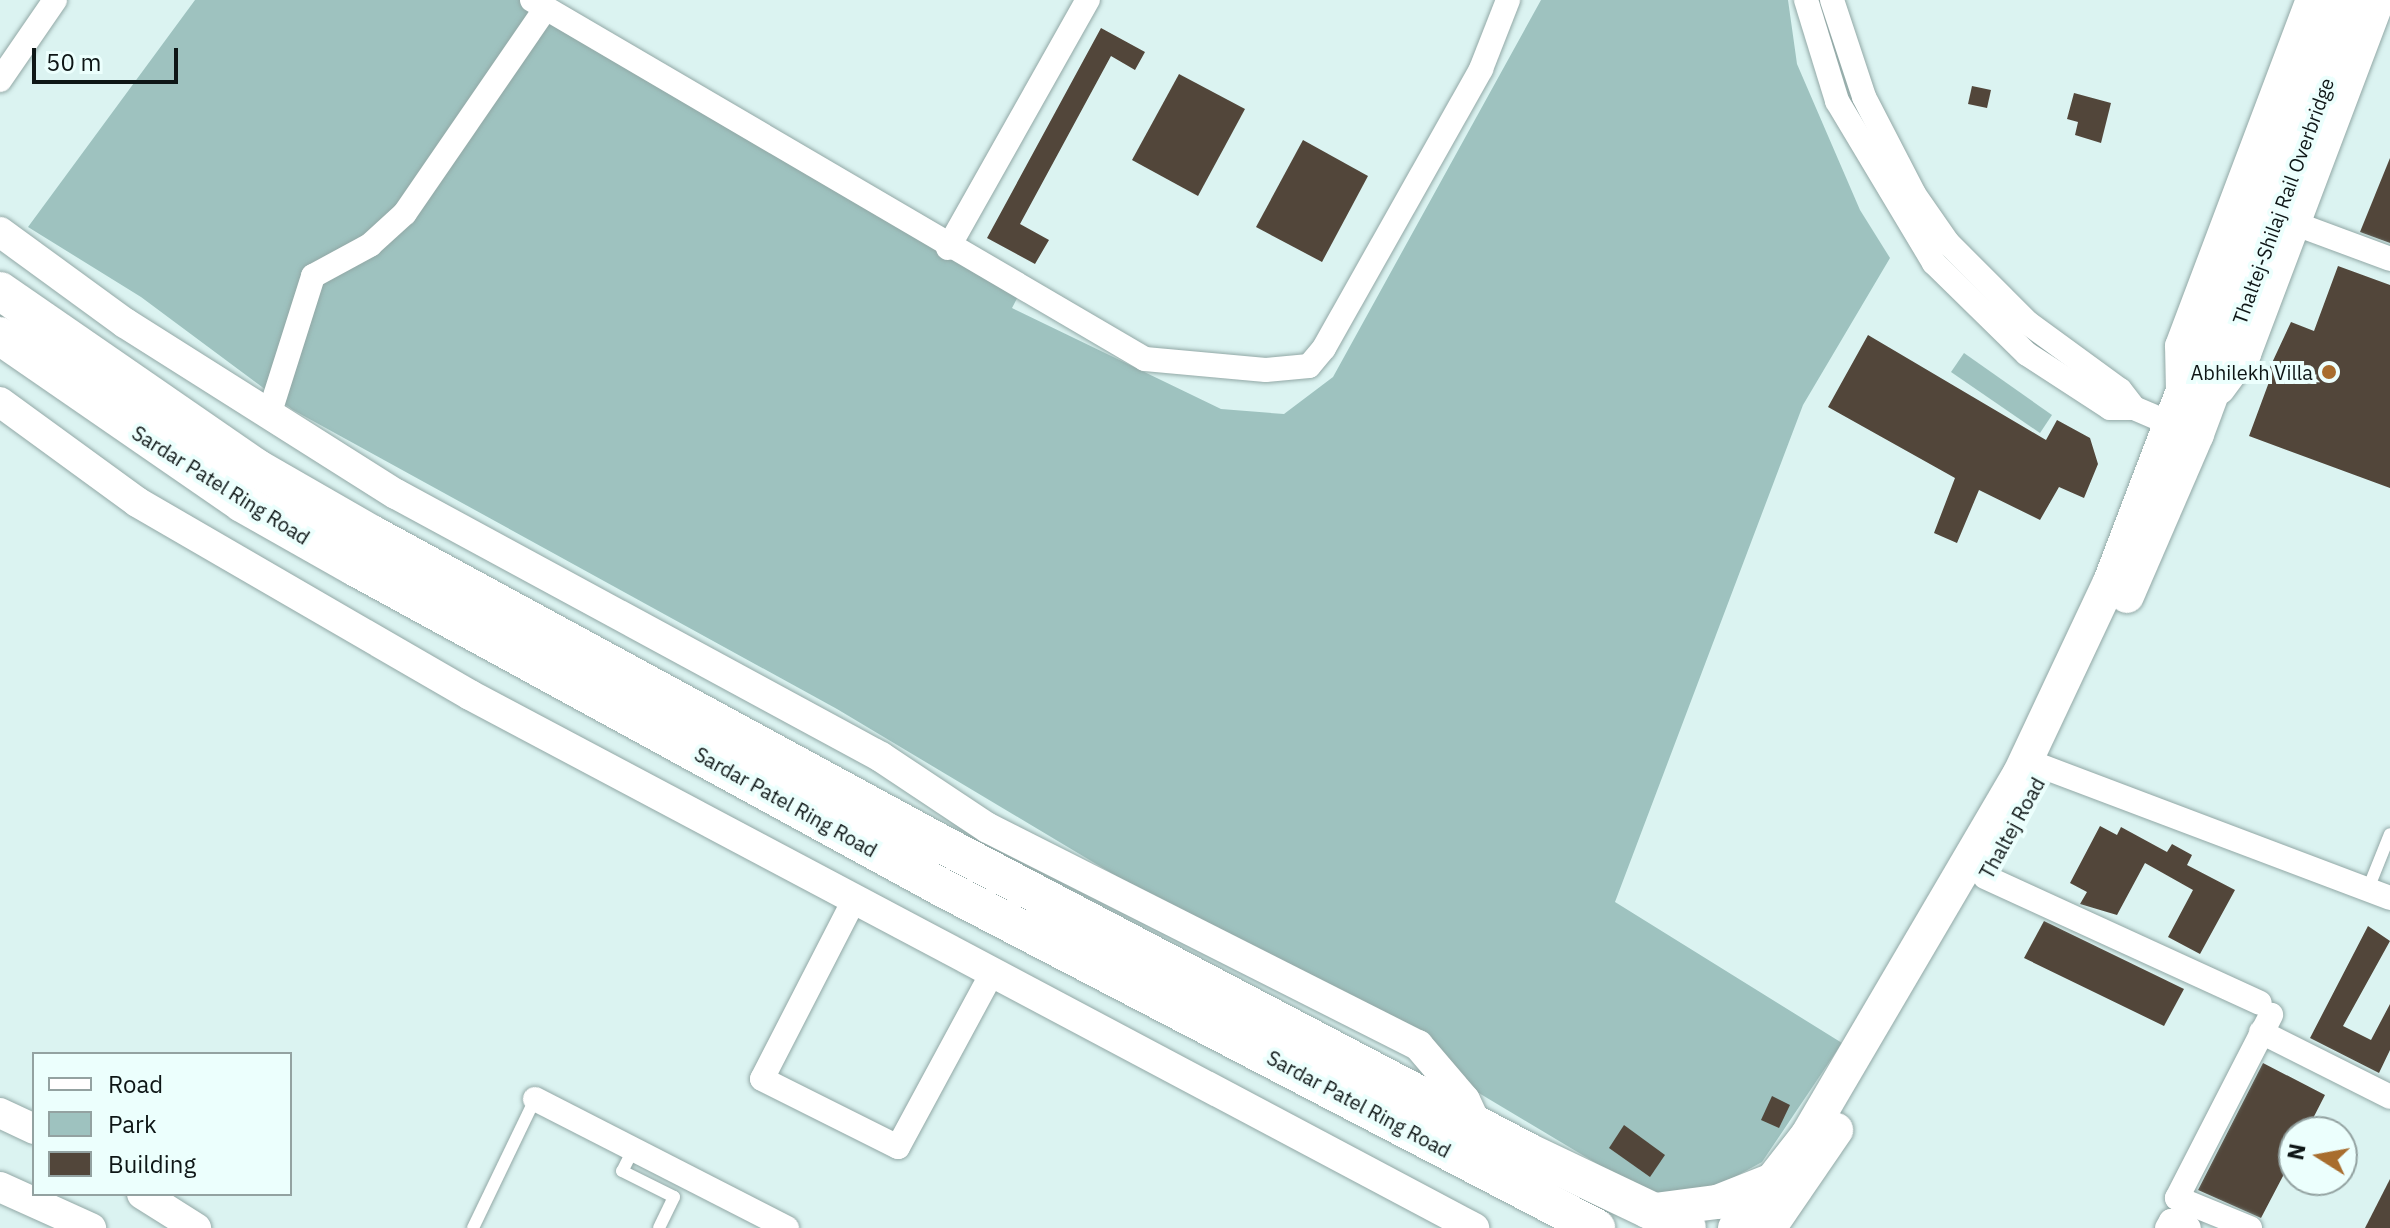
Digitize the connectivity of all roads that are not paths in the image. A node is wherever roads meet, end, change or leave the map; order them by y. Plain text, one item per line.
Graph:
1 (55, 0) edge
2 (1088, 0) edge
3 (1508, 0) edge
4 (1806, 0) edge
5 (1832, 0) edge
6 (2311, 0) edge
7 (2332, 0) edge
8 (2358, 0) edge
9 (2380, 0) edge
10 (538, 4) edge
11 (0, 80) edge
12 (2296, 224) junction
13 (0, 232) edge
14 (948, 248) junction
15 (2390, 259) edge
16 (0, 291) edge
17 (2221, 330) junction
18 (0, 336) edge
19 (0, 402) edge
20 (2134, 408) junction
21 (2189, 414) junction
22 (269, 415) junction
23 (2036, 764) junction
24 (2390, 834) edge
25 (1985, 877) junction
26 (2379, 894) edge
27 (854, 900) junction
28 (993, 971) junction
29 (2264, 1017) junction
30 (2390, 1097) edge
31 (535, 1099) joint
32 (0, 1113) edge
33 (1476, 1124) junction
34 (32, 1128) edge
35 (635, 1146) junction
36 (1772, 1180) junction
37 (0, 1187) edge
38 (145, 1196) edge
39 (1647, 1211) junction
40 (91, 1228) edge
41 (196, 1228) edge
42 (473, 1228) edge
43 (659, 1228) edge
44 (787, 1228) edge
45 (1474, 1228) edge
46 (1596, 1228) edge
47 (1687, 1228) edge
48 (1735, 1228) edge
49 (1769, 1228) edge
50 (2167, 1228) edge
51 (2189, 1228) edge
52 (2250, 1228) edge

1 - 11 street
2 - 14 street
3 - 14 street
4 - 20 street
5 - 20 street
6 - 21 street
7 - 17 main road, Thaltej-Shilaj Rail Overbridge
8 - 17 main road, Thaltej-Shilaj Rail Overbridge
9 - 12 street
10 - 14 street
10 - 22 street
12 - 15 street
12 - 21 street
13 - 22 street, Sardar Patel Ring Road
16 - 33 highway, Sardar Patel Ring Road
17 - 21 main road, Thaltej-Shilaj Rail Overbridge
18 - 46 highway, Sardar Patel Ring Road
19 - 27 street
20 - 21 street
21 - 23 main road, Thaltej-Shilaj Rail Overbridge
22 - 33 street, Sardar Patel Ring Road
23 - 25 main road, Thaltej Road
23 - 26 street
23 - 36 main road
24 - 26 lane
25 - 29 street
25 - 49 main road, Thaltej Road
27 - 28 street
27 - 28 street
28 - 45 street
29 - 30 street
29 - 52 street
31 - 35 street
31 - 42 lane
32 - 34 street
33 - 39 highway, Sardar Patel Ring Road
35 - 43 lane
35 - 44 street
36 - 39 main road
36 - 48 main road
37 - 40 street
38 - 41 street
39 - 47 highway, Sardar Patel Ring Road
50 - 51 street

